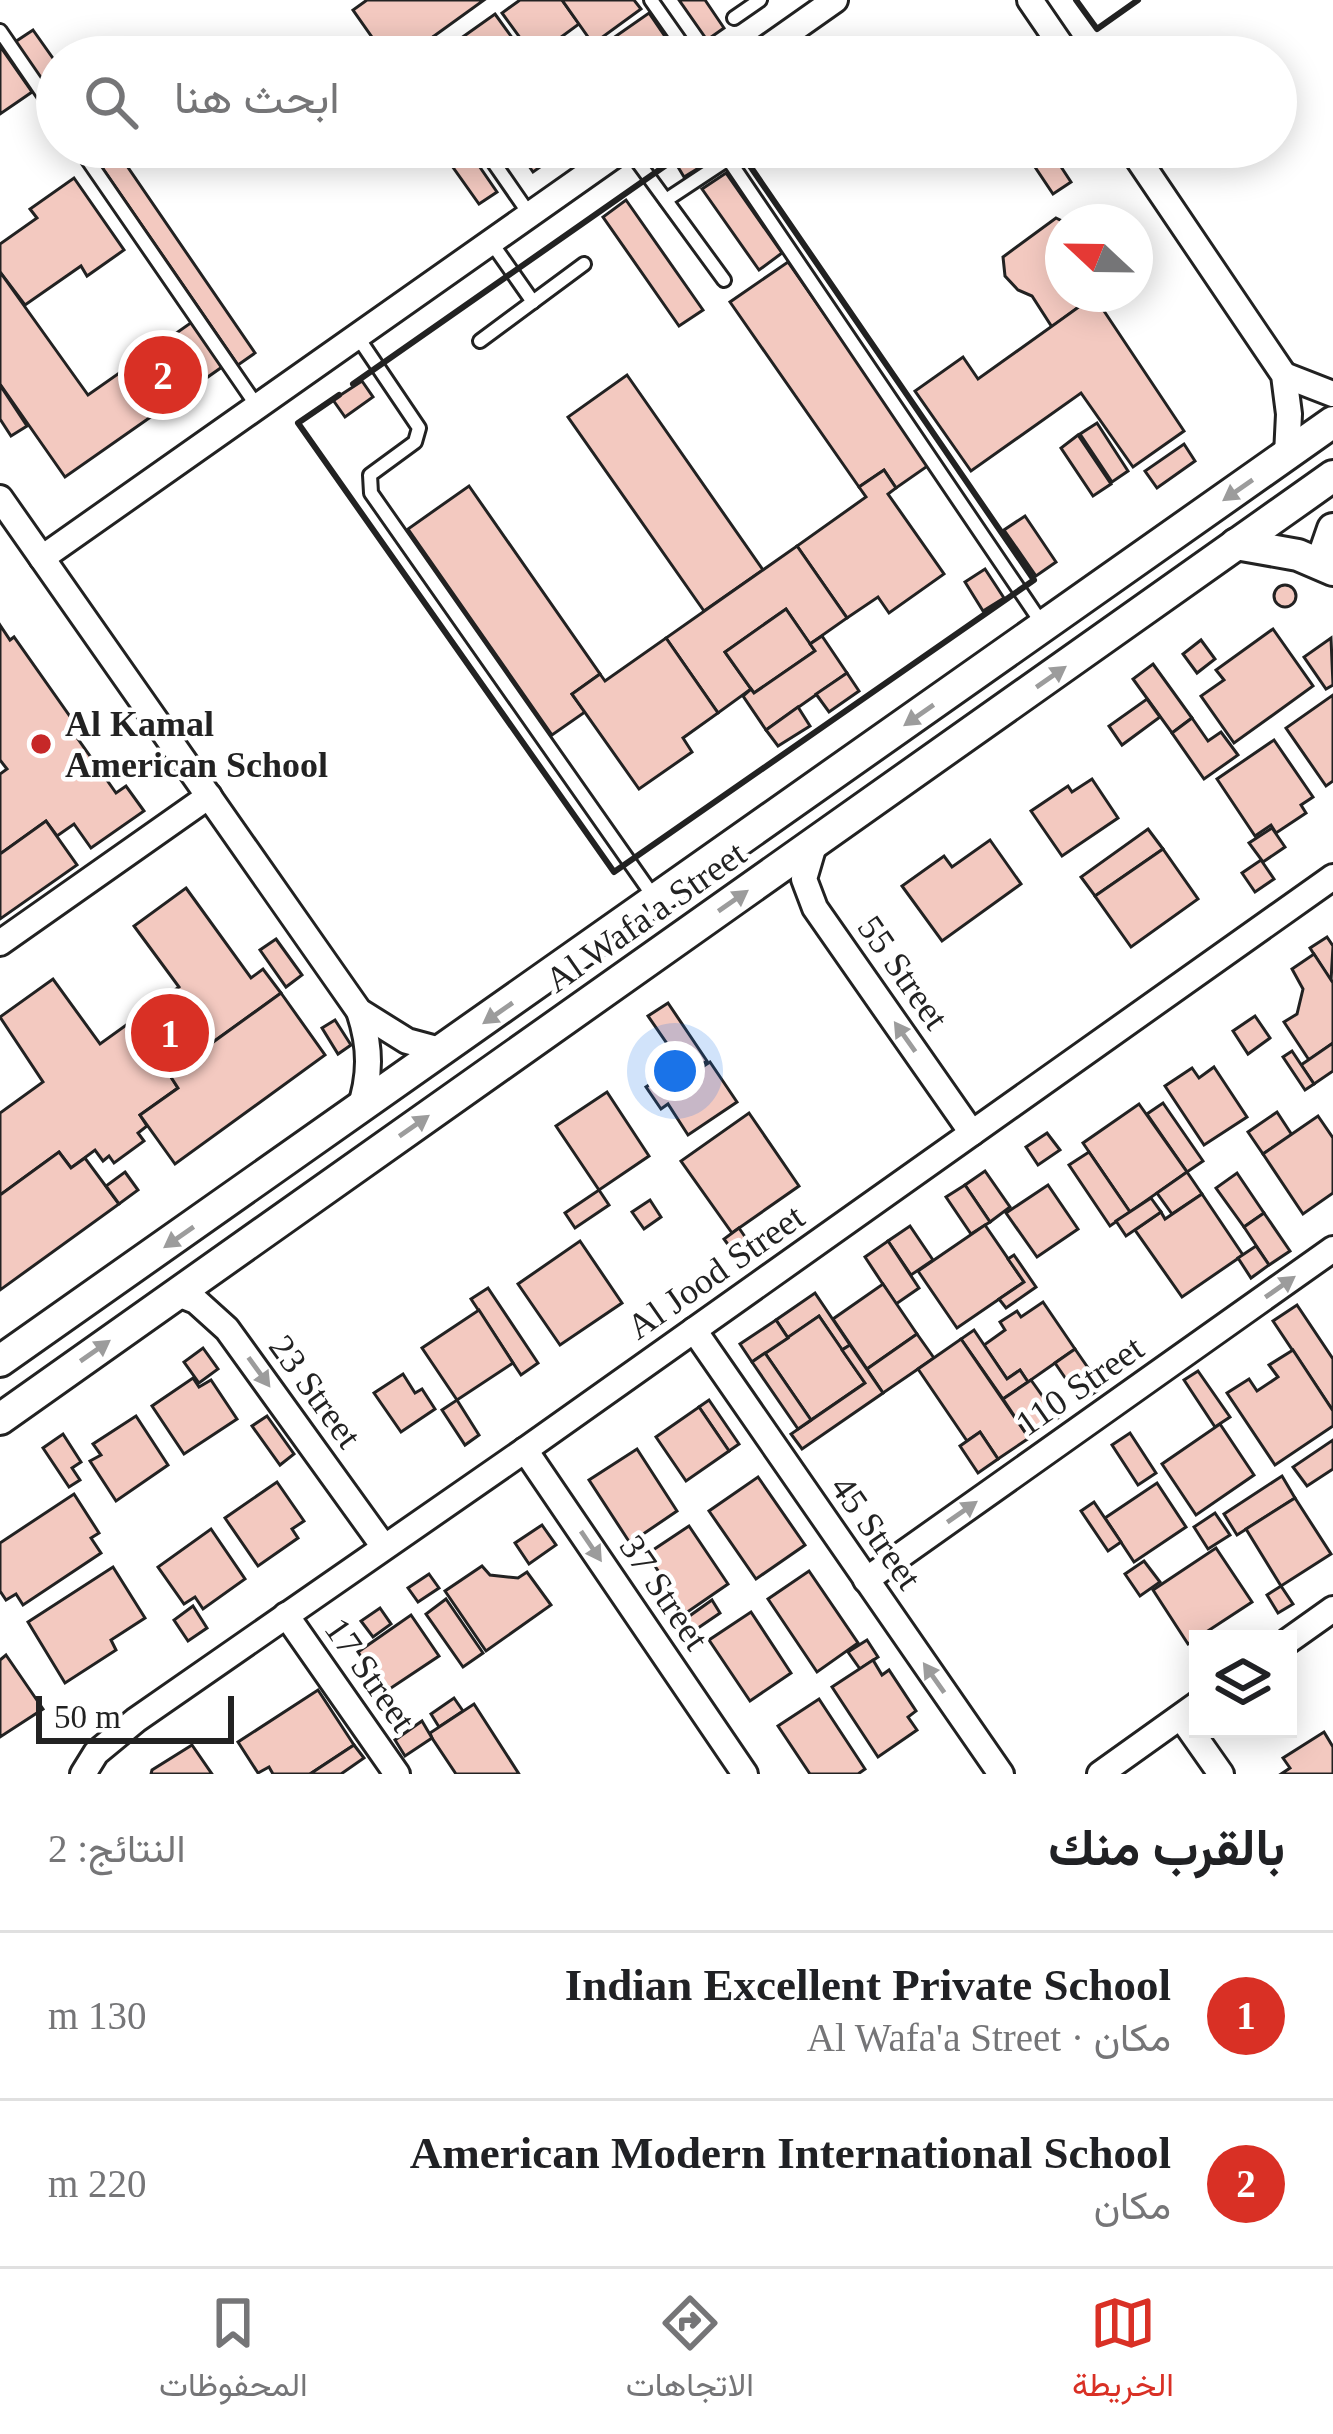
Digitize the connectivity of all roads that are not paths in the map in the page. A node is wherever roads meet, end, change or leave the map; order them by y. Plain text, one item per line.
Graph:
1 (651, 0) edge
2 (760, 0) edge
3 (836, 0) edge
4 (1030, 0) edge
5 (734, 18) dead end
6 (0, 31) edge
7 (676, 36) edge
8 (784, 36) edge
9 (1055, 36) edge
10 (36, 83) edge
11 (94, 168) edge
12 (498, 168) edge
13 (597, 168) edge
14 (642, 168) edge
15 (705, 168) edge
16 (734, 168) edge
17 (1144, 168) edge
18 (666, 200) junction
19 (530, 215) junction
20 (491, 242) junction
21 (584, 264) dead end
22 (724, 280) dead end
23 (533, 302) junction
24 (357, 336) junction
25 (480, 340) dead end
26 (1284, 375) junction
27 (1333, 394) edge
28 (257, 406) junction
29 (1333, 422) edge
30 (1287, 455) junction
31 (1333, 476) edge
32 (0, 498) edge
33 (1333, 529) edge
34 (1236, 544) junction
35 (42, 558) junction
36 (1333, 569) edge
37 (1044, 626) junction
38 (209, 796) junction
39 (814, 845) junction
40 (1333, 878) edge
41 (656, 901) junction
42 (0, 944) edge
43 (359, 1011) junction
44 (444, 1051) junction
45 (359, 1111) junction
46 (972, 1133) junction
47 (1333, 1249) edge
48 (176, 1293) junction
49 (694, 1330) junction
50 (0, 1361) edge
51 (0, 1419) edge
52 (525, 1450) junction
53 (384, 1547) junction
54 (866, 1580) junction
55 (1333, 1609) edge
56 (286, 1615) junction
57 (1297, 1635) edge
58 (1189, 1710) edge
59 (136, 1720) junction
60 (1203, 1738) edge
61 (68, 1774) edge
62 (83, 1774) edge
63 (398, 1774) edge
64 (745, 1774) edge
65 (1001, 1774) edge
66 (1100, 1774) edge
67 (1221, 1774) edge

1 - 7 lane
2 - 5 lane
3 - 8 street
4 - 9 street
6 - 10 lane
11 - 28 lane
12 - 19 lane
13 - 19 street
14 - 18 lane
15 - 18 lane
16 - 37 lane
17 - 26 street
18 - 22 lane
19 - 20 street
20 - 23 lane
20 - 24 street
21 - 23 lane
23 - 25 lane
24 - 28 street
24 - 41 lane
26 - 27 street
26 - 30 street
28 - 35 street
29 - 30 street, Al Wafa'a Street
30 -> 37 street, Al Wafa'a Street
31 - 34 street, Al Wafa'a Street
32 - 35 street
33 - 36 street
34 - 36 street
39 -> 34 street, Al Wafa'a Street
35 - 38 street
37 -> 41 street, Al Wafa'a Street
38 - 42 street
38 - 43 street
46 -> 39 street, 55 Street
48 -> 39 street, Al Wafa'a Street
40 - 46 street, Al Jood Street
41 -> 44 street, Al Wafa'a Street
43 - 44 street
43 - 45 street
44 - 45 street, Al Wafa'a Street
45 -> 50 street, Al Wafa'a Street
46 - 49 street, Al Jood Street
54 -> 47 street, 110 Street
51 -> 48 street, Al Wafa'a Street
48 -> 53 street, 23 Street
49 - 52 street, Al Jood Street
49 - 54 street, 45 Street
52 - 53 street, Al Jood Street
52 -> 64 street, 37 Street
53 - 56 street, Al Jood Street
65 -> 54 street, 45 Street
55 - 57 street
56 - 59 street, Al Jood Street
56 - 63 street, 17 Street
58 - 66 street
59 - 61 street, Al Jood Street
59 - 62 street, Al Jood Street
60 - 67 street

